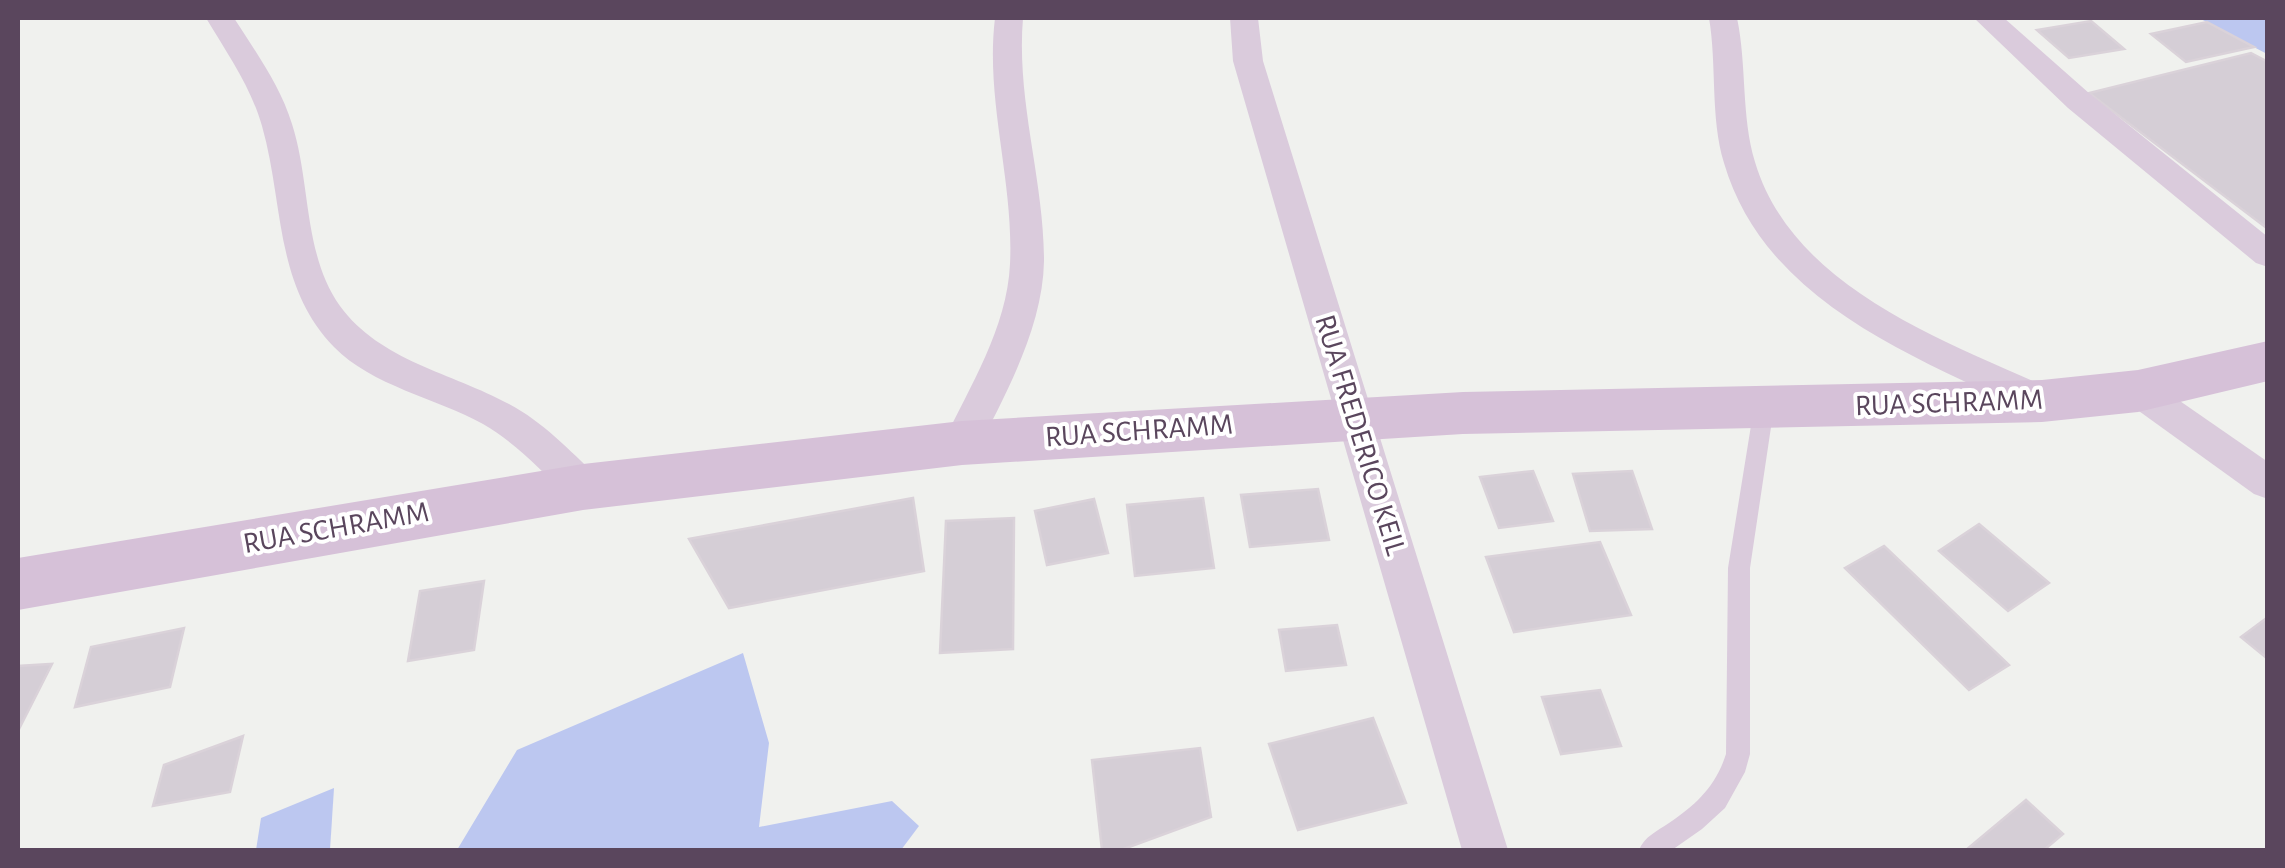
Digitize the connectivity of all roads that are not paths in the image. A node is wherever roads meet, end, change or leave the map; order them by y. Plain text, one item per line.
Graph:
1 (220, 18) edge
2 (1008, 18) edge
3 (1244, 18) edge
4 (1722, 18) edge
5 (1988, 18) edge
6 (2268, 255) edge
7 (2268, 361) edge
8 (2138, 391) junction
9 (2042, 401) junction
10 (1764, 407) junction
11 (1356, 418) junction
12 (962, 443) junction
13 (2268, 483) edge
14 (583, 487) junction
15 (18, 584) edge
16 (1484, 850) edge
17 (1650, 850) edge

1 - 14 street
2 - 12 street
3 - 11 street, RUA FREDERICO KEIL
4 - 9 street
5 - 6 street
7 - 8 street, RUA SCHRAMM
8 - 9 street, RUA SCHRAMM
8 - 13 street
9 - 10 street, RUA SCHRAMM
10 - 11 street, RUA SCHRAMM
10 - 17 lane
11 - 12 street, RUA SCHRAMM
11 - 16 street, RUA FREDERICO KEIL
12 - 14 street, RUA SCHRAMM
14 - 15 street, RUA SCHRAMM

